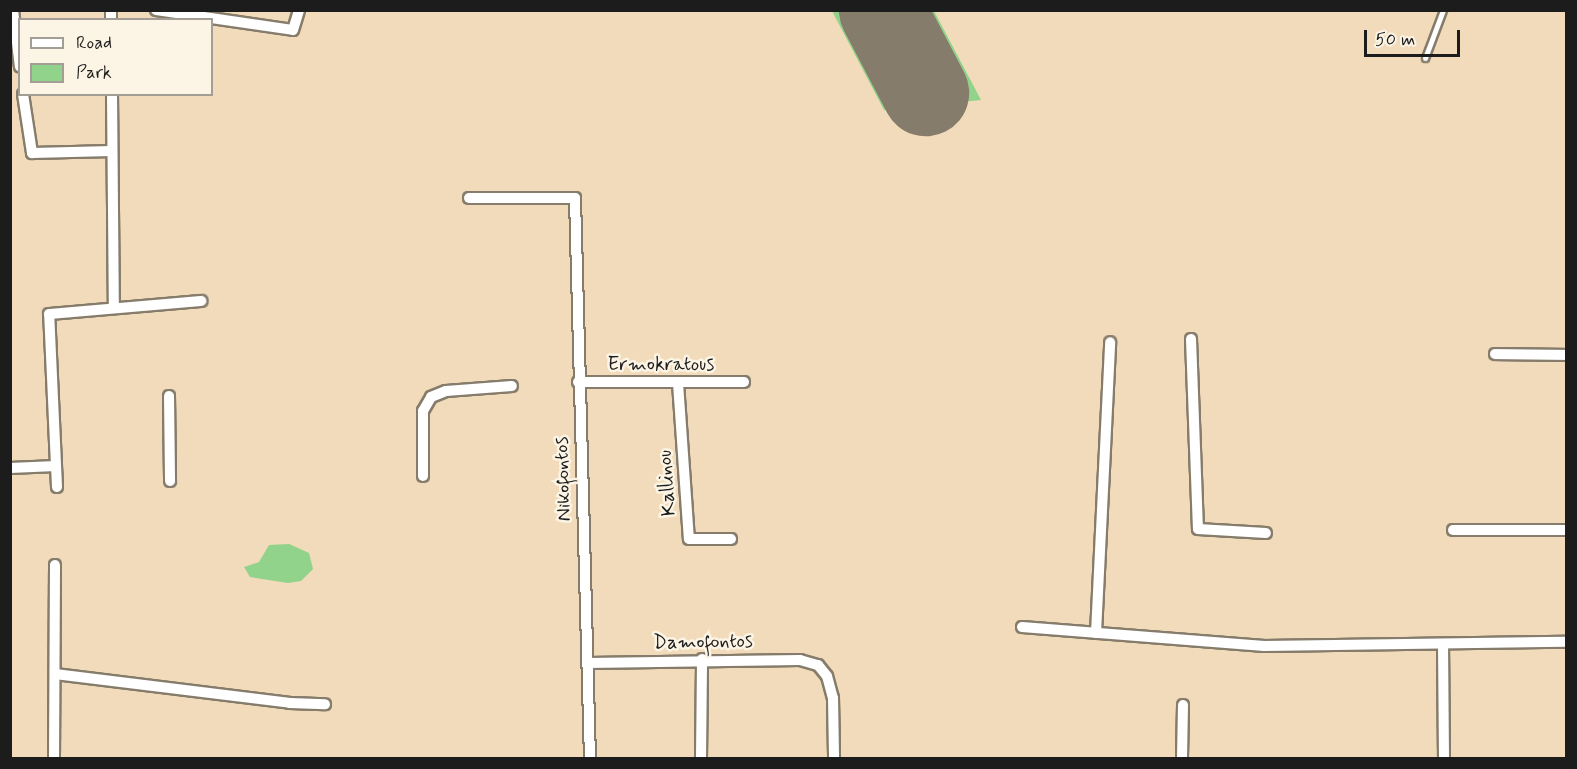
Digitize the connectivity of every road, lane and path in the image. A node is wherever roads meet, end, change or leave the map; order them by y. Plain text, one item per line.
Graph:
1 (13, 10) edge
2 (156, 10) edge
3 (299, 10) edge
4 (1443, 10) edge
5 (211, 18) edge
6 (213, 18) edge
7 (18, 51) edge
8 (1425, 58) dead end
9 (23, 96) edge
10 (112, 96) edge
11 (112, 151) junction
12 (469, 198) dead end
13 (201, 301) dead end
14 (114, 308) junction
15 (1191, 339) dead end
16 (1110, 342) dead end
17 (1495, 354) dead end
18 (1566, 355) edge
19 (578, 382) junction
20 (744, 382) dead end
21 (678, 383) junction
22 (512, 386) dead end
23 (169, 396) dead end
24 (56, 466) junction
25 (10, 468) edge
26 (423, 476) dead end
27 (170, 481) dead end
28 (57, 487) dead end
29 (1453, 530) dead end
30 (1566, 530) edge
31 (1266, 533) dead end
32 (731, 539) dead end
33 (55, 565) dead end
34 (1022, 627) dead end
35 (1096, 633) junction
36 (1566, 642) edge
37 (1443, 644) junction
38 (702, 659) junction
39 (588, 663) junction
40 (55, 674) junction
41 (325, 704) dead end
42 (1183, 705) dead end
43 (54, 759) edge
44 (590, 759) edge
45 (701, 759) edge
46 (834, 759) edge
47 (1182, 759) edge
48 (1444, 759) edge

1 - 7 street
2 - 5 street
3 - 6 street
4 - 8 lane
9 - 11 street
10 - 11 street
11 - 14 street
12 - 19 street, Nikofontos
13 - 14 street
14 - 24 street
15 - 31 street
16 - 35 street
17 - 18 street
19 - 21 street, Ermokratous
19 - 39 street, Nikofontos
20 - 21 street, Ermokratous
21 - 32 street, Kallinou
22 - 26 street
23 - 27 street
24 - 25 street
24 - 28 street
29 - 30 street
33 - 40 street
34 - 35 street
35 - 37 street
36 - 37 street
37 - 48 street
38 - 39 street, Damofontos
38 - 45 street
38 - 46 street, Damofontos
39 - 44 street, Nikofontos
40 - 41 street
40 - 43 street
42 - 47 street

